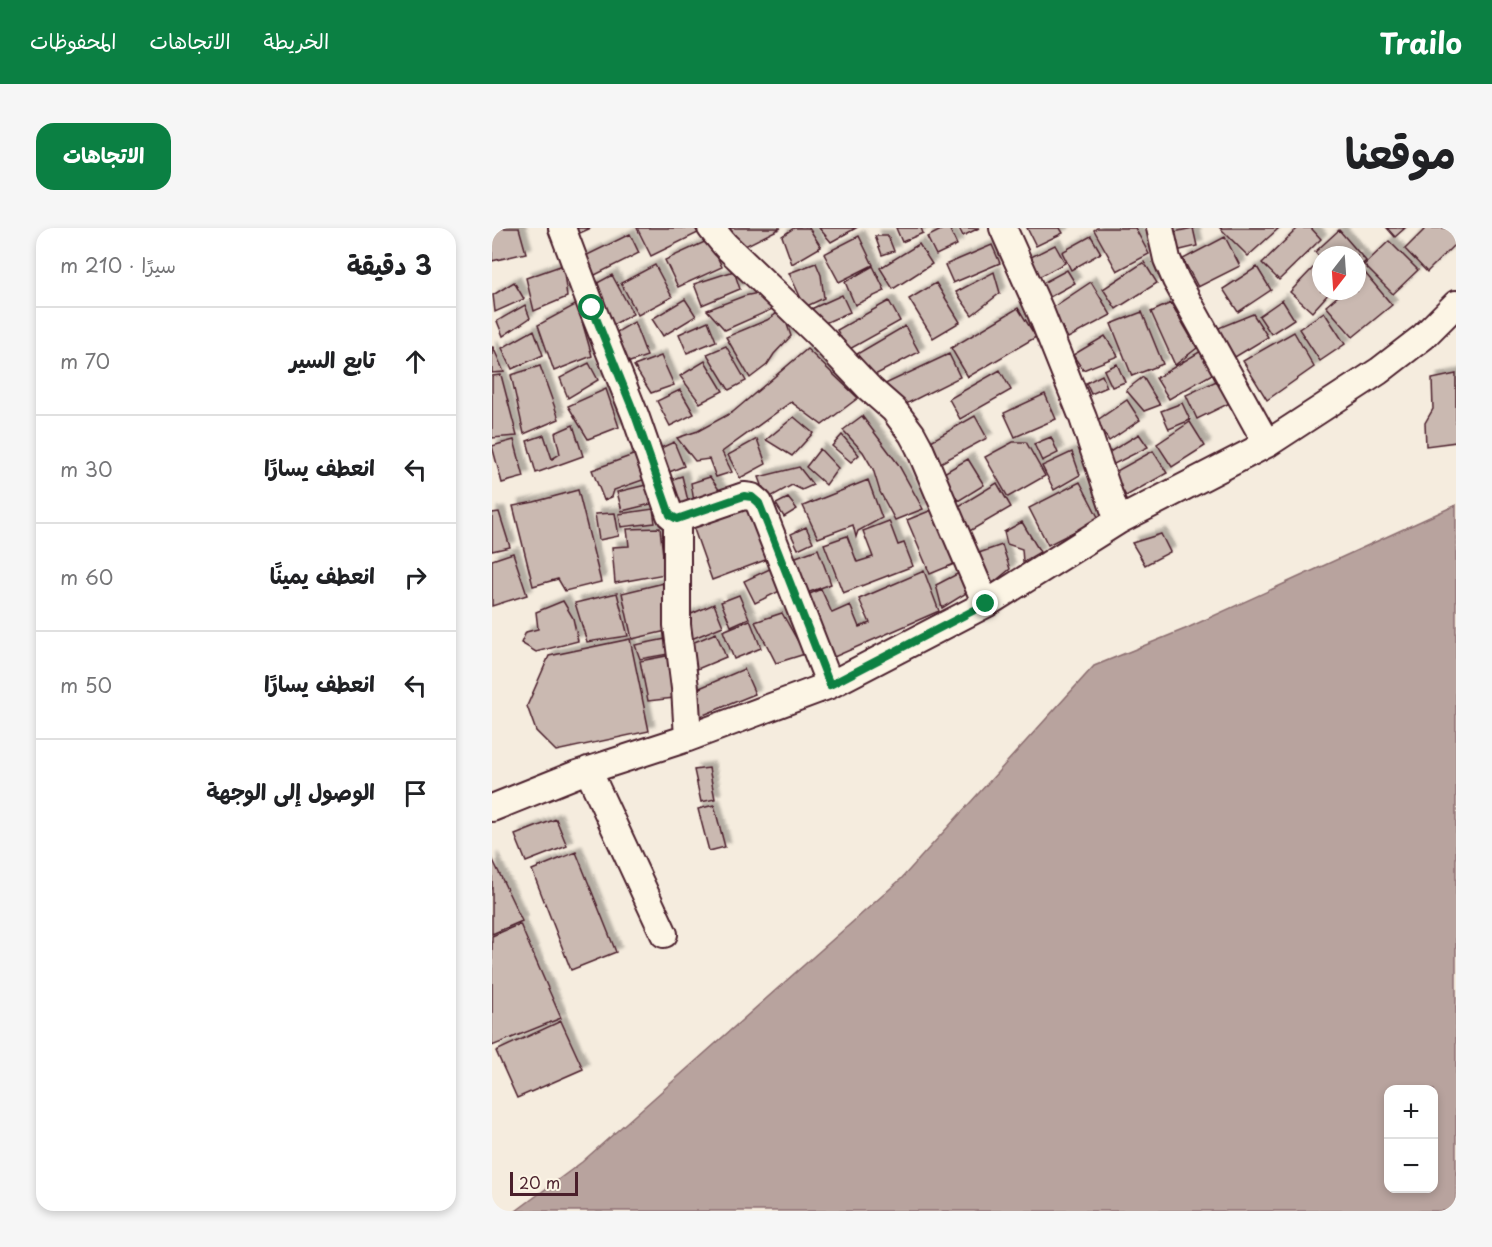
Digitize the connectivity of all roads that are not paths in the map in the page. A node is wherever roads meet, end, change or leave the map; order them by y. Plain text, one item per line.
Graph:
1 (562, 228) edge
2 (711, 228) edge
3 (1003, 228) edge
4 (1160, 228) edge
5 (1456, 304) edge
6 (1268, 444) junction
7 (677, 519) junction
8 (1118, 521) junction
9 (986, 604) junction
10 (830, 685) junction
11 (688, 738) junction
12 (588, 770) junction
13 (492, 808) edge
14 (664, 934) dead end

1 - 7 street
2 - 9 street
3 - 8 street
4 - 6 street
5 - 6 street
6 - 8 street
7 - 10 street
7 - 11 street
8 - 9 street
9 - 10 street
10 - 11 street
11 - 12 street
12 - 13 street
12 - 14 street

